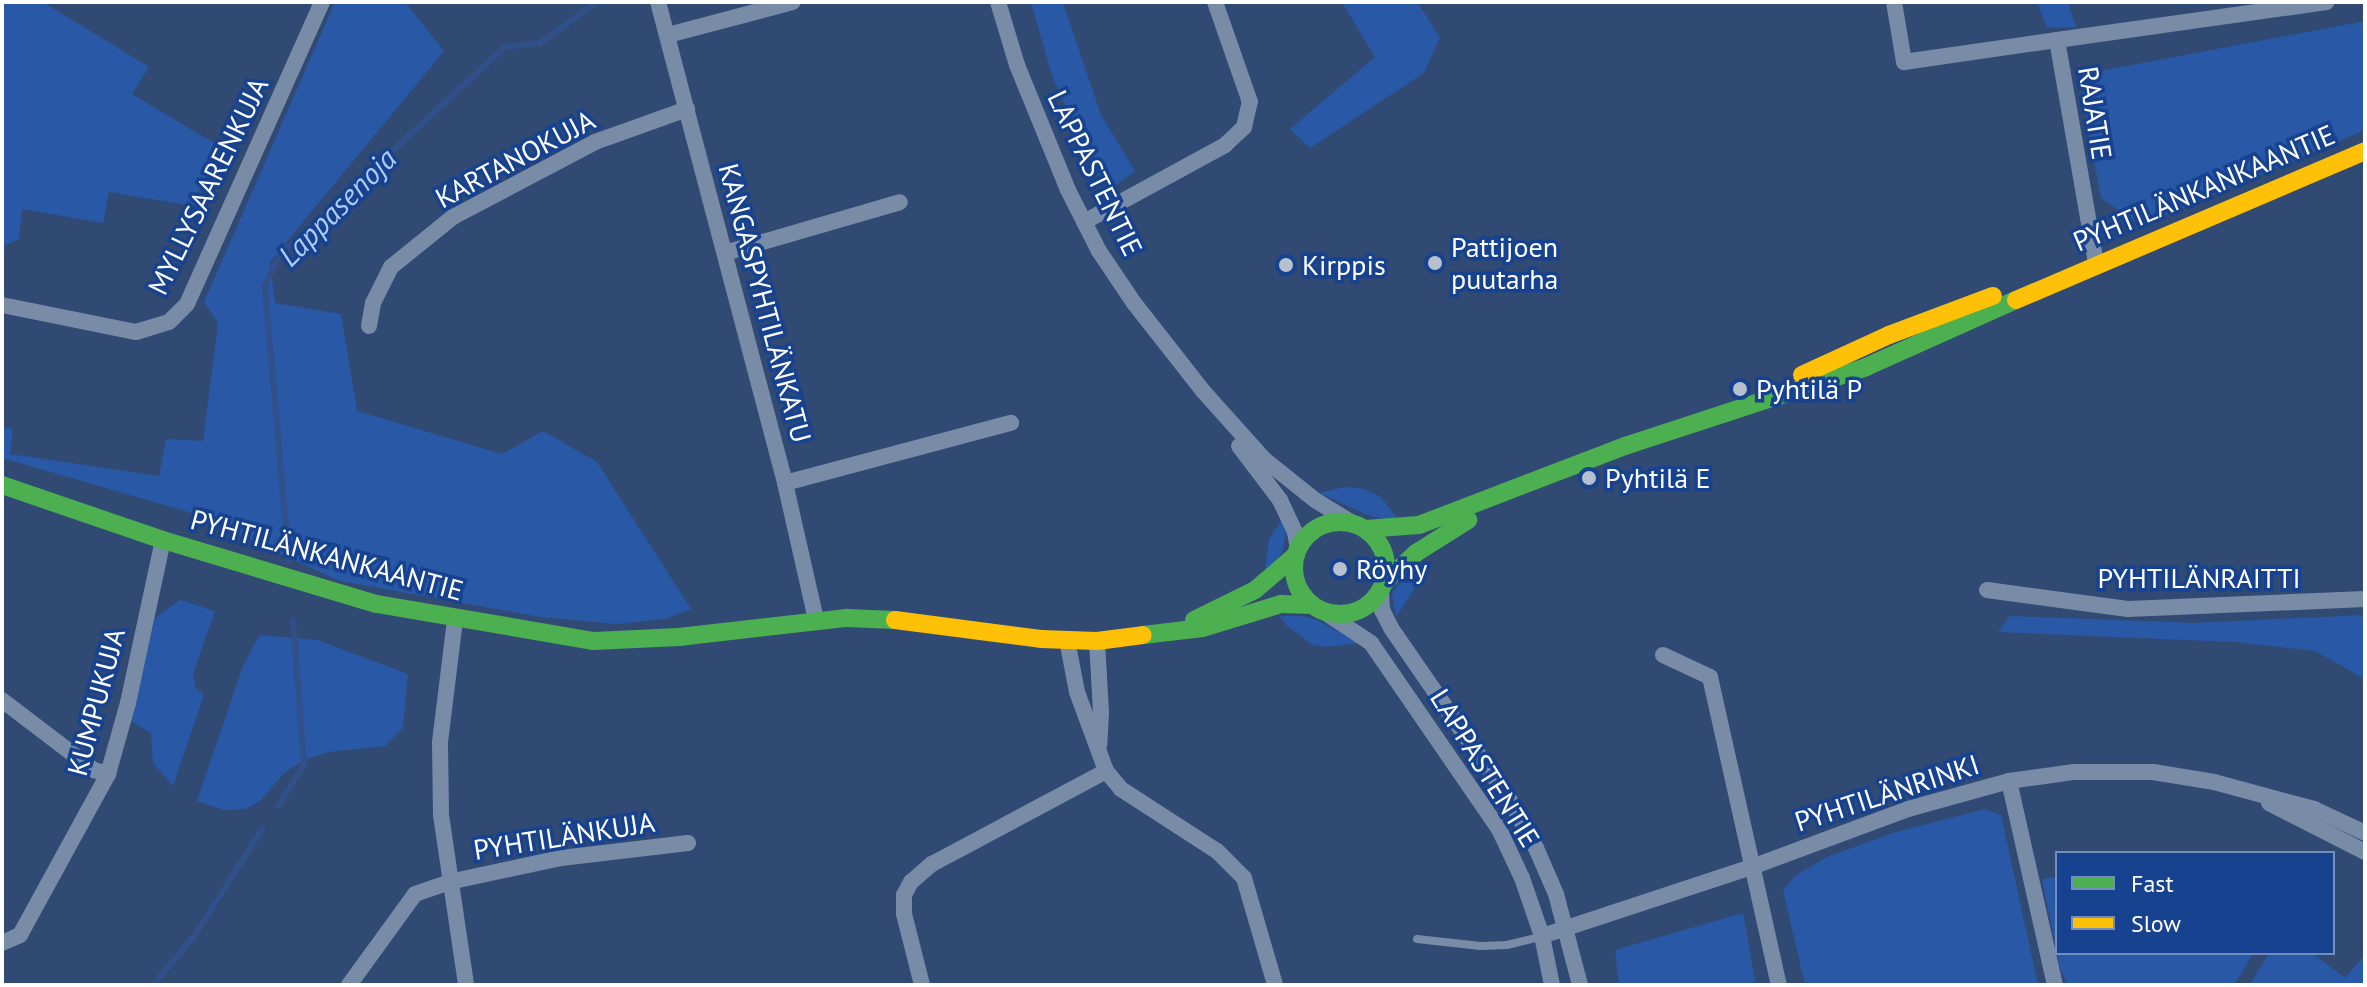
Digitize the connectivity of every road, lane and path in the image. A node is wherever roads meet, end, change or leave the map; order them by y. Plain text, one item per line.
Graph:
1 (322, 2) edge
2 (658, 2) edge
3 (793, 2) edge
4 (998, 2) edge
5 (1215, 2) edge
6 (1894, 2) edge
7 (2326, 2) edge
8 (2224, 8) edge
9 (668, 35) junction
10 (2057, 40) junction
11 (687, 109) junction
12 (2365, 151) edge
13 (900, 202) dead end
14 (1084, 222) junction
15 (725, 253) junction
16 (2096, 263) junction
17 (2, 305) edge
18 (369, 326) dead end
19 (1203, 391) junction
20 (1011, 423) dead end
21 (785, 483) junction
22 (2, 485) edge
23 (1506, 493) junction
24 (1359, 527) junction
25 (163, 540) junction
26 (1297, 552) junction
27 (1383, 587) junction
28 (1987, 590) dead end
29 (2365, 599) edge
30 (1317, 608) junction
31 (816, 619) junction
32 (455, 620) junction
33 (1170, 631) junction
34 (1067, 640) junction
35 (1097, 641) junction
36 (1663, 655) dead end
37 (2, 700) edge
38 (1099, 747) junction
39 (1106, 771) junction
40 (108, 774) junction
41 (2009, 781) junction
42 (2258, 796) junction
43 (2365, 833) edge
44 (688, 843) dead end
45 (2365, 852) edge
46 (1752, 867) junction
47 (449, 882) junction
48 (1566, 928) junction
49 (1542, 936) junction
50 (1417, 939) dead end
51 (2, 943) edge
52 (349, 985) edge
53 (466, 985) edge
54 (922, 985) edge
55 (1275, 985) edge
56 (1552, 985) edge
57 (1580, 985) edge
58 (1779, 985) edge
59 (2055, 985) edge

1 - 17 street, MYLLYSAARENKUJA
2 - 9 street, KANGASPYHTILÄNKATU
3 - 9 street
4 - 14 street, LAPPASTENTIE
5 - 14 street
6 - 10 street, RAJATIE
7 - 8 street
8 - 10 street
9 - 11 street, KANGASPYHTILÄNKATU
10 - 16 street, RAJATIE
11 - 15 street, KANGASPYHTILÄNKATU
11 - 18 street, KARTANOKUJA
12 - 16 street, PYHTILÄNKANKAANTIE
13 - 15 street
14 - 19 street, LAPPASTENTIE
15 - 21 street, KANGASPYHTILÄNKATU
16 - 23 street, PYHTILÄNKANKAANTIE
19 - 24 street, LAPPASTENTIE
19 - 26 street, LAPPASTENTIE
20 - 21 street
21 - 31 street, KANGASPYHTILÄNKATU
22 - 25 street, PYHTILÄNKANKAANTIE
23 - 24 street, PYHTILÄNKANKAANTIE
23 - 27 street, PYHTILÄNKANKAANTIE
24 - 26 street
24 - 27 street
25 - 32 street, PYHTILÄNKANKAANTIE
25 - 40 street, KUMPUKUJA
26 - 30 street
26 - 33 street, PYHTILÄNKANKAANTIE
27 - 30 street
27 - 48 street, LAPPASTENTIE
28 - 29 street, PYHTILÄNRAITTI
30 - 33 street, PYHTILÄNKANKAANTIE
30 - 49 street, LAPPASTENTIE
31 - 32 street, PYHTILÄNKANKAANTIE
31 - 34 street, PYHTILÄNKANKAANTIE
32 - 47 street
33 - 35 street, PYHTILÄNKANKAANTIE
34 - 35 street, PYHTILÄNKANKAANTIE
34 - 38 street
35 - 38 street
36 - 46 street
37 - 40 street
38 - 39 street
39 - 54 street
39 - 55 street
40 - 51 street, KUMPUKUJA
41 - 42 street, PYHTILÄNRINKI
41 - 46 street, PYHTILÄNRINKI
41 - 59 street
42 - 43 street, PYHTILÄNRINKI
42 - 45 street, PYHTILÄNRINKI
44 - 47 street, PYHTILÄNKUJA
46 - 48 street, PYHTILÄNRINKI
46 - 58 street
47 - 52 street, PYHTILÄNKUJA
47 - 53 street
48 - 49 street, PYHTILÄNRINKI
48 - 57 street, LAPPASTENTIE
49 - 50 lane
49 - 56 street, LAPPASTENTIE

